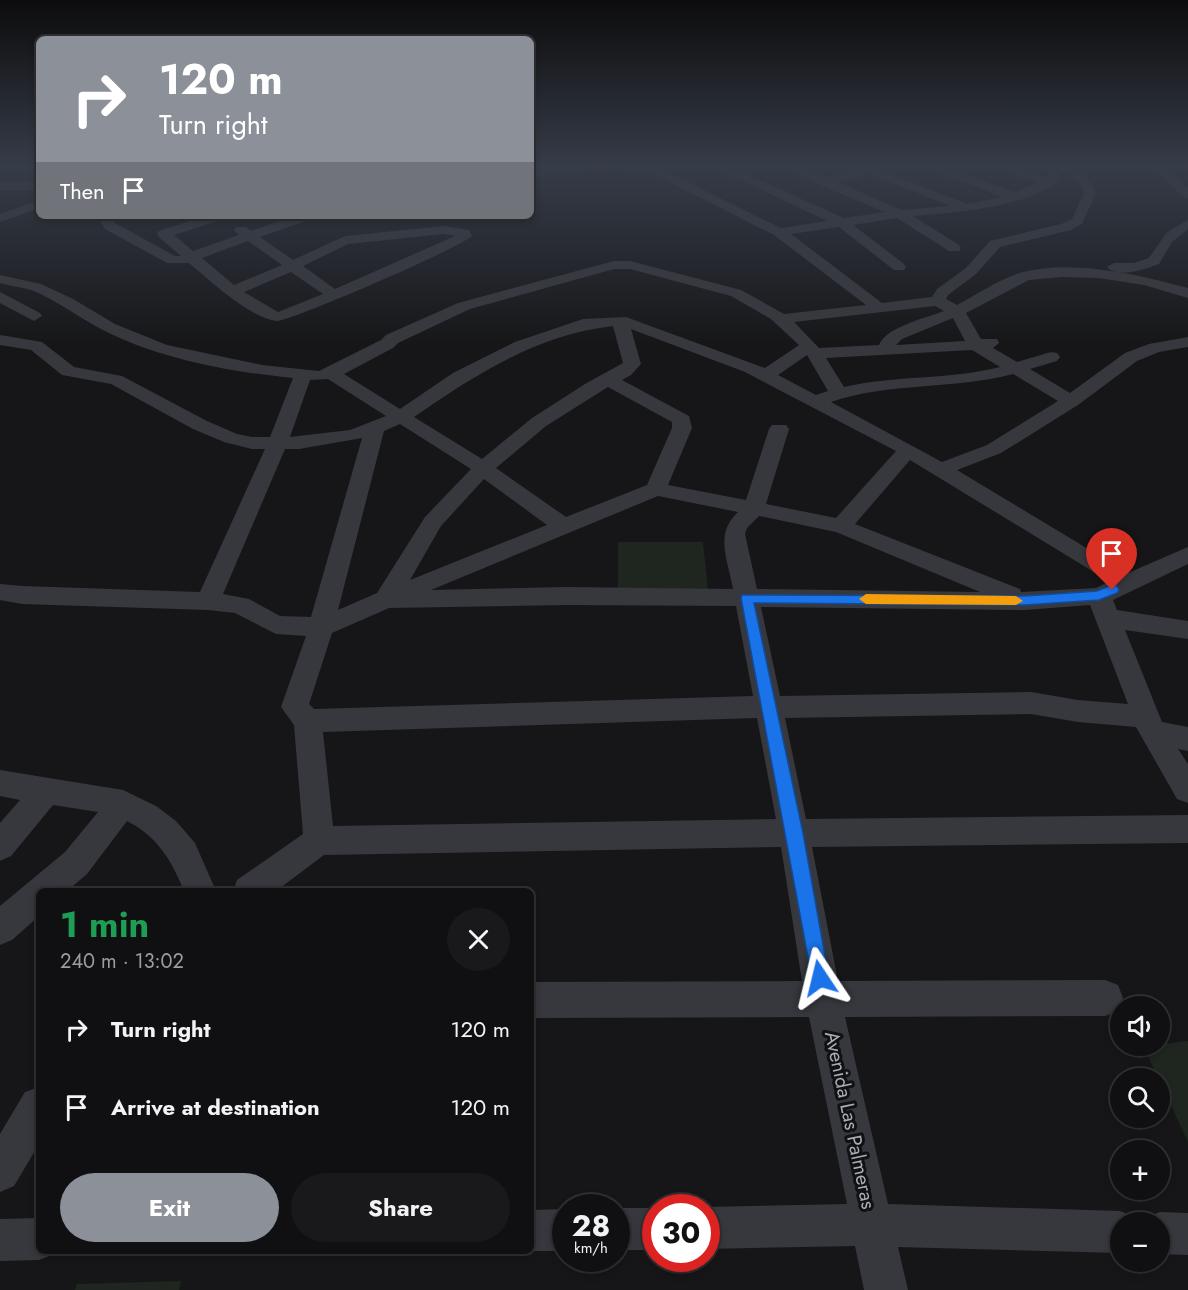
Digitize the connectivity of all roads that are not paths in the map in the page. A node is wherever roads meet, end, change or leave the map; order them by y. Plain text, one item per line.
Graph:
1 (110, 225) edge
2 (190, 225) edge
3 (236, 225) edge
4 (281, 225) edge
5 (766, 225) edge
6 (821, 225) edge
7 (845, 225) edge
8 (918, 225) edge
9 (1066, 225) edge
10 (1185, 225) edge
11 (779, 232) junction
12 (251, 236) junction
13 (1166, 240) junction
14 (1188, 245) edge
15 (954, 248) dead end
16 (194, 257) junction
17 (292, 266) junction
18 (899, 267) dead end
19 (1026, 276) junction
20 (0, 279) edge
21 (232, 291) junction
22 (1188, 293) edge
23 (334, 295) junction
24 (0, 297) edge
25 (937, 301) junction
26 (877, 306) junction
27 (957, 311) junction
28 (34, 316) dead end
29 (781, 319) junction
30 (620, 320) junction
31 (0, 340) edge
32 (1188, 342) edge
33 (996, 343) dead end
34 (975, 345) junction
35 (811, 349) junction
36 (886, 350) junction
37 (1051, 357) dead end
38 (1013, 369) junction
39 (330, 373) junction
40 (303, 375) junction
41 (766, 376) junction
42 (609, 380) junction
43 (838, 393) junction
44 (1071, 401) junction
45 (813, 402) junction
46 (402, 416) junction
47 (375, 428) junction
48 (779, 429) dead end
49 (278, 443) junction
50 (908, 450) junction
51 (483, 468) junction
52 (939, 470) junction
53 (656, 489) junction
54 (754, 509) junction
55 (840, 526) junction
56 (565, 527) junction
57 (1188, 555) edge
58 (1126, 583) junction
59 (11, 593) edge
60 (747, 598) junction
61 (386, 599) junction
62 (208, 601) junction
63 (1025, 601) junction
64 (1103, 607) junction
65 (0, 611) edge
66 (321, 627) junction
67 (1188, 630) edge
68 (769, 706) junction
69 (308, 721) junction
70 (1149, 724) junction
71 (1188, 739) edge
72 (0, 783) edge
73 (1188, 790) edge
74 (47, 791) junction
75 (123, 803) junction
76 (1188, 829) edge
77 (794, 833) junction
78 (319, 842) junction
79 (0, 846) edge
80 (46, 888) edge
81 (199, 888) edge
82 (253, 888) edge
83 (36, 898) edge
84 (0, 928) edge
85 (823, 998) junction
86 (1104, 998) dead end
87 (534, 1000) edge
88 (36, 1111) edge
89 (0, 1172) edge
90 (873, 1225) junction
91 (720, 1228) edge
92 (552, 1230) edge
93 (534, 1231) edge
94 (1110, 1232) edge
95 (1170, 1233) edge
96 (1188, 1234) edge
97 (36, 1239) edge
98 (0, 1240) edge
99 (886, 1290) edge

1 - 16 street
2 - 16 street
3 - 12 street
4 - 12 street
5 - 11 street
6 - 11 street
7 - 18 street
8 - 15 street
9 - 25 street
10 - 13 street
11 - 26 street
12 - 16 street
12 - 17 street
13 - 14 street
13 - 19 street
16 - 21 street
17 - 21 street
17 - 23 street
17 - 23 street
19 - 22 street
19 - 27 street
20 - 40 street
21 - 23 street
24 - 28 street
25 - 26 street
25 - 27 street
26 - 29 street
27 - 34 street
27 - 36 street
29 - 35 street
29 - 39 street
30 - 41 street
30 - 42 street
30 - 46 street
31 - 49 street
32 - 44 street
33 - 34 street
34 - 36 street
34 - 38 street
35 - 36 street
35 - 41 street
35 - 43 street
37 - 38 street
38 - 43 street
38 - 44 street
39 - 40 street
39 - 46 street
40 - 49 street
41 - 45 street
42 - 51 street
42 - 53 street
43 - 45 street
44 - 52 street
45 - 50 street
46 - 47 street
46 - 51 street
47 - 49 street
47 - 66 street
48 - 54 street, Avenida Las Palmeras
49 - 62 street
50 - 52 street
50 - 55 street
51 - 56 street
51 - 61 street
52 - 58 street
53 - 54 street
53 - 56 street
54 - 55 street
54 - 60 street, Avenida Las Palmeras
55 - 63 street
56 - 61 street
57 - 58 street
58 - 64 street
59 - 62 street
59 - 65 street
60 - 61 street
60 - 63 street
60 - 68 street, Avenida Las Palmeras
61 - 66 street
62 - 66 street
63 - 64 street
64 - 67 street
64 - 70 street
66 - 69 street
68 - 69 street
68 - 70 street
68 - 77 street, Avenida Las Palmeras
69 - 78 street
70 - 71 street
70 - 73 street
72 - 74 street
74 - 75 street
74 - 79 street
75 - 80 street
75 - 81 street
76 - 77 street
77 - 78 street
77 - 85 street, Avenida Las Palmeras
78 - 82 street
83 - 84 street
85 - 86 street
85 - 87 street
85 - 90 street, Avenida Las Palmeras
88 - 89 street
90 - 91 street
90 - 94 street
90 - 99 street, Avenida Las Palmeras
92 - 93 street
95 - 96 street
97 - 98 street

